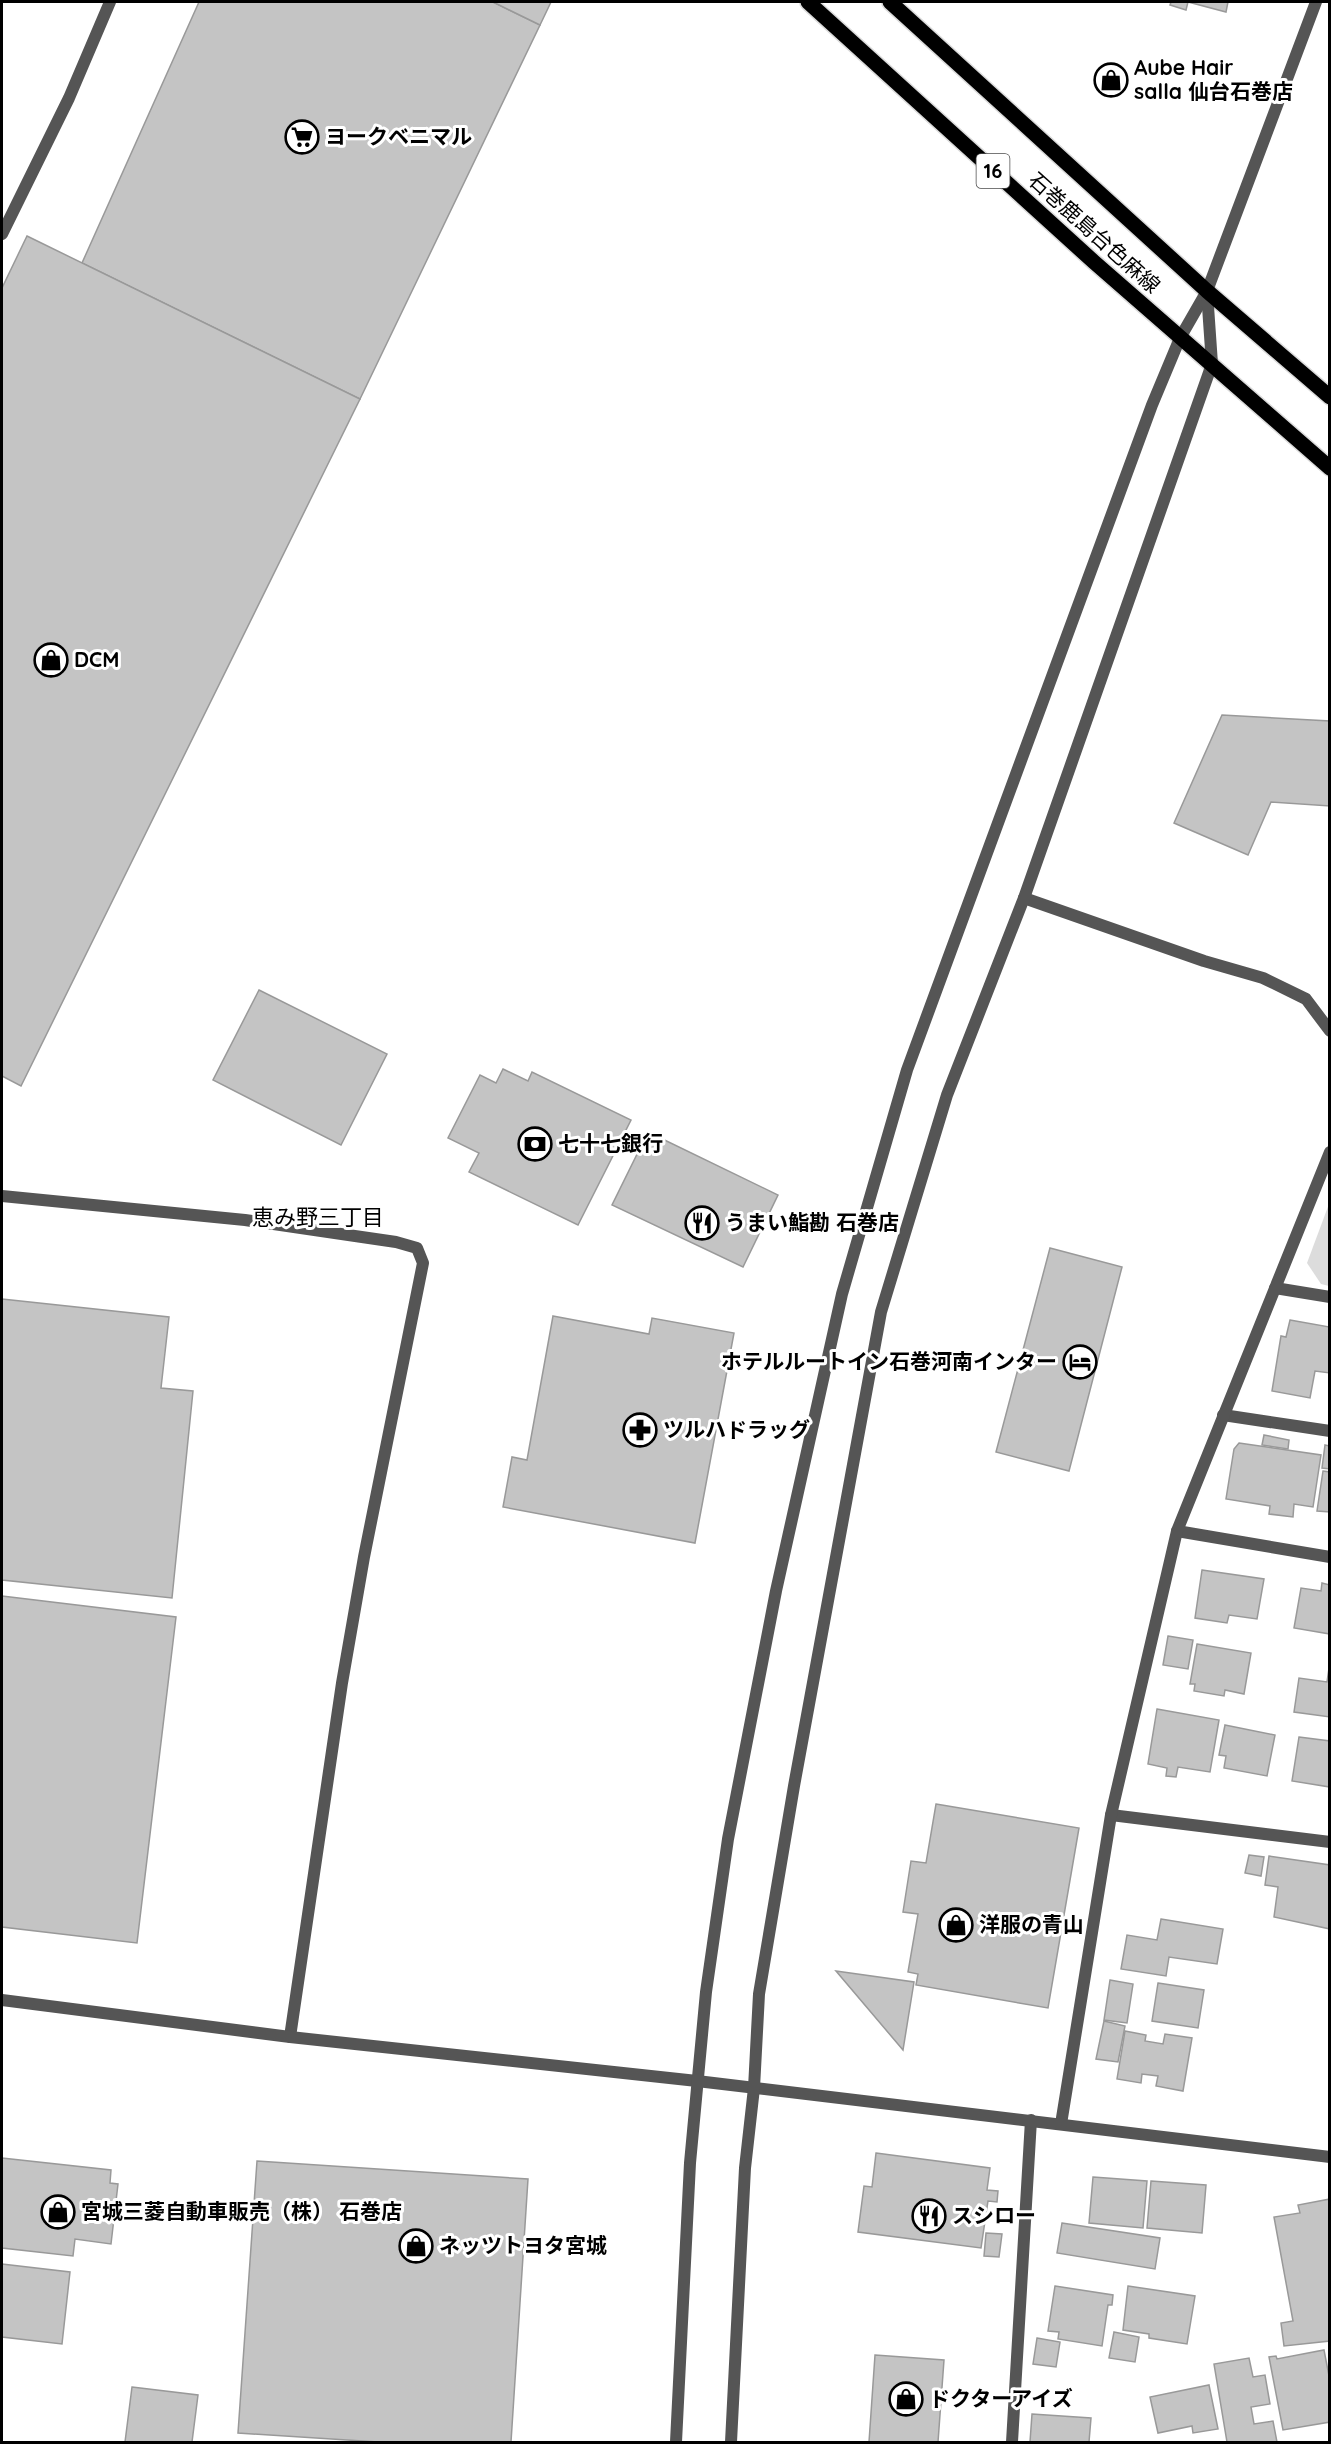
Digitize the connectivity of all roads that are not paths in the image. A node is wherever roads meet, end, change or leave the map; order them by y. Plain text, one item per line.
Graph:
1 (110, 2) edge
2 (808, 2) edge
3 (890, 2) edge
4 (1316, 2) edge
5 (2, 234) edge
6 (1207, 291) junction
7 (1180, 338) junction
8 (1212, 364) junction
9 (1329, 397) edge
10 (1329, 468) edge
11 (1024, 898) junction
12 (1329, 1031) edge
13 (1329, 1152) edge
14 (2, 1196) edge
15 (1275, 1288) junction
16 (1329, 1297) edge
17 (1223, 1415) junction
18 (1329, 1431) edge
19 (1177, 1531) junction
20 (1329, 1557) edge
21 (1111, 1815) junction
22 (1329, 1842) edge
23 (2, 2000) edge
24 (290, 2037) junction
25 (697, 2080) junction
26 (754, 2088) junction
27 (1031, 2120) junction
28 (1061, 2124) junction
29 (1329, 2157) edge
30 (676, 2442) edge
31 (731, 2442) edge
32 (1012, 2442) edge

1 - 5 street
2 - 7 main road, 石巻鹿島台色麻線 / 16
3 - 6 main road, 石巻鹿島台色麻線
4 - 6 street
6 - 7 street
6 - 8 street
6 - 9 main road, 石巻鹿島台色麻線
7 - 8 main road, 石巻鹿島台色麻線 / 16
7 - 25 street
8 - 10 main road, 石巻鹿島台色麻線 / 16
8 - 11 street
11 - 12 street
11 - 26 street
13 - 15 street
14 - 24 street
15 - 16 street
15 - 17 street
17 - 18 street
17 - 19 street
19 - 20 street
19 - 21 street
21 - 22 street
21 - 28 street
23 - 24 street
24 - 25 street
25 - 26 street
25 - 30 street
26 - 27 street
26 - 31 street
27 - 28 street
27 - 32 street
28 - 29 street

